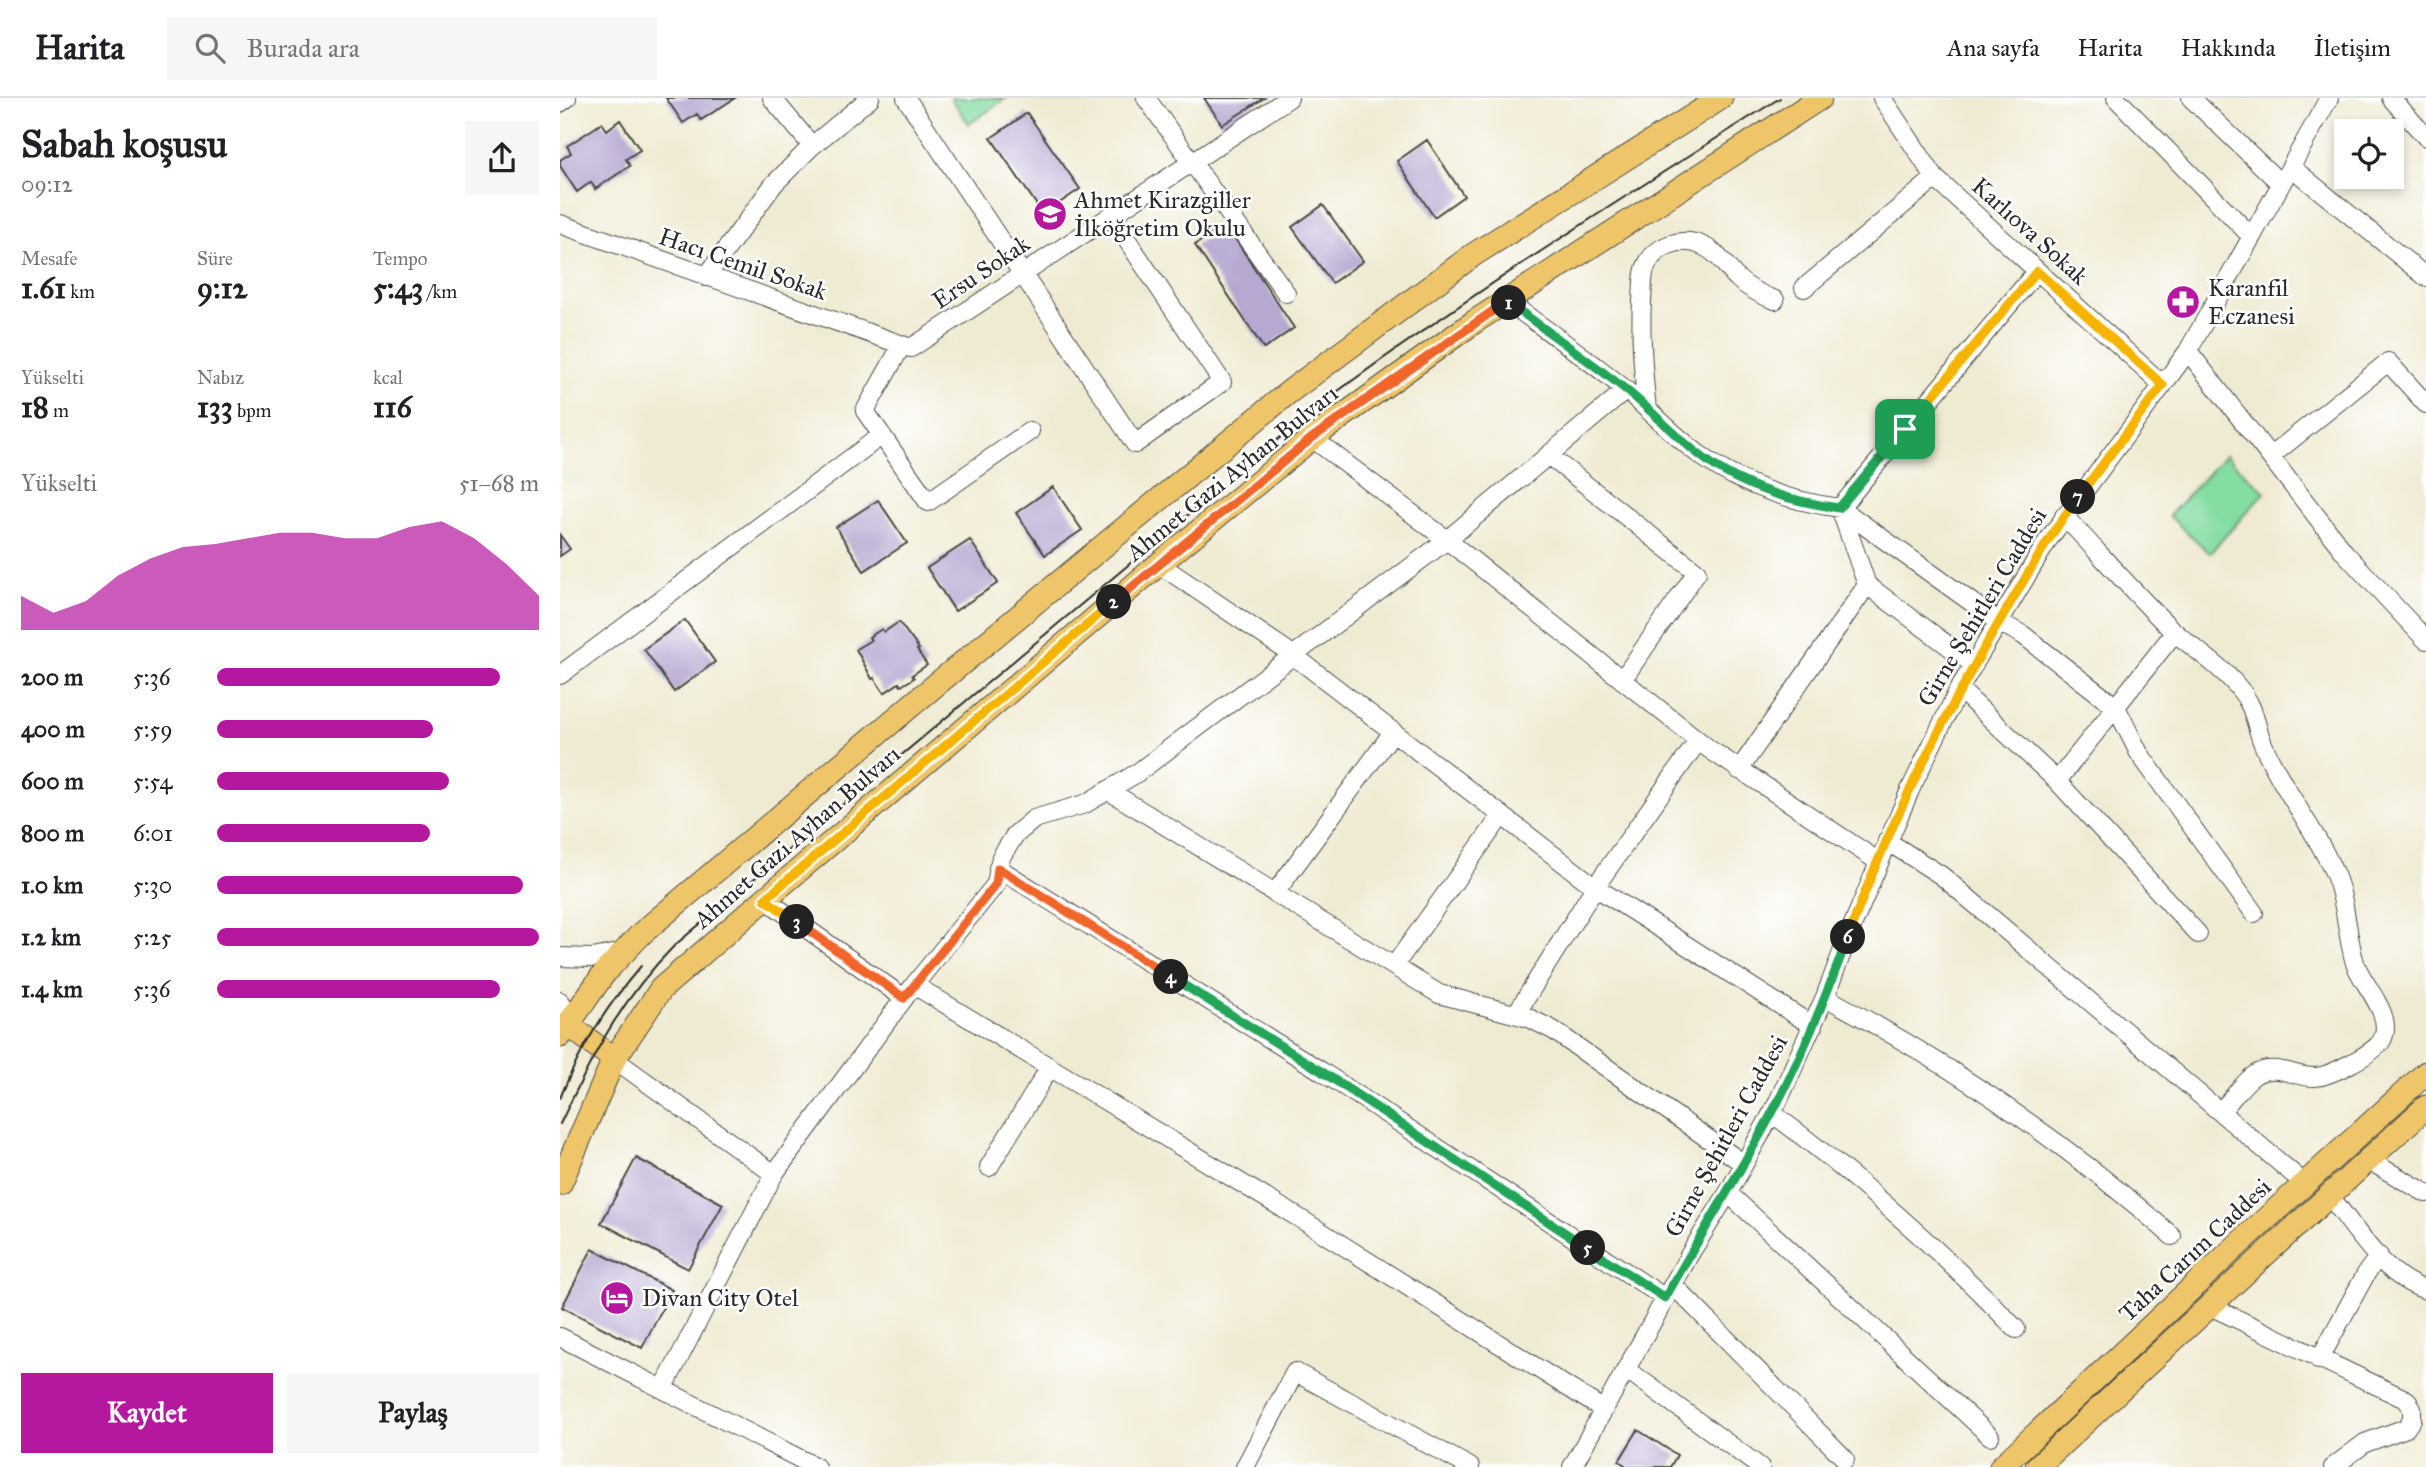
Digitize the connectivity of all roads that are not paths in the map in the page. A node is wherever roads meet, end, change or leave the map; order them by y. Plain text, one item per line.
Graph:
1 (567, 98) edge
2 (772, 98) edge
3 (870, 98) edge
4 (905, 98) edge
5 (1146, 98) edge
6 (1289, 98) edge
7 (1721, 98) edge
8 (1820, 98) edge
9 (1882, 98) edge
10 (2116, 98) edge
11 (2191, 98) edge
12 (2329, 98) edge
13 (2390, 98) edge
14 (560, 103) edge
15 (2426, 137) edge
16 (811, 146) junction
17 (1192, 162) junction
18 (2291, 167) junction
19 (1935, 178) junction
20 (2281, 184) junction
21 (1111, 216) junction
22 (560, 224) edge
23 (2252, 237) junction
24 (2037, 271) junction
25 (1022, 274) junction
26 (706, 277) junction
27 (2426, 277) edge
28 (1804, 288) dead end
29 (1286, 293) dead end
30 (1775, 300) dead end
31 (1507, 301) junction
32 (907, 347) junction
33 (2188, 351) junction
34 (2163, 385) junction
35 (1626, 390) junction
36 (2426, 404) edge
37 (1647, 409) junction
38 (1030, 431) dead end
39 (882, 435) junction
40 (1312, 438) junction
41 (1548, 455) junction
42 (2271, 456) junction
43 (1839, 508) junction
44 (2064, 516) junction
45 (1447, 540) junction
46 (1159, 564) junction
47 (1867, 585) junction
48 (1999, 622) junction
49 (2175, 632) junction
50 (2426, 640) edge
51 (1293, 655) junction
52 (1974, 665) junction
53 (560, 675) edge
54 (1622, 680) junction
55 (1959, 689) junction
56 (2116, 707) junction
57 (1393, 732) junction
58 (1698, 741) junction
59 (1739, 770) junction
60 (2057, 781) junction
61 (1109, 791) junction
62 (1502, 816) junction
63 (1887, 841) junction
64 (1879, 862) junction
65 (998, 868) junction
66 (1595, 887) junction
67 (1275, 893) junction
68 (765, 899) junction
69 (2254, 913) dead end
70 (2199, 934) dead end
71 (623, 952) junction
72 (560, 957) edge
73 (1394, 966) junction
74 (909, 992) junction
75 (1825, 997) junction
76 (1516, 1014) junction
77 (565, 1019) edge
78 (1813, 1026) junction
79 (614, 1059) junction
80 (1050, 1067) junction
81 (2426, 1073) edge
82 (2426, 1107) edge
83 (2220, 1112) junction
84 (1772, 1113) junction
85 (2368, 1160) junction
86 (1744, 1164) junction
87 (989, 1167) dead end
88 (774, 1174) junction
89 (560, 1184) edge
90 (2305, 1184) junction
91 (1728, 1192) junction
92 (2426, 1193) edge
93 (2329, 1195) junction
94 (2172, 1236) dead end
95 (2379, 1256) junction
96 (2426, 1290) edge
97 (1669, 1292) junction
98 (2210, 1306) junction
99 (2016, 1329) dead end
100 (560, 1337) edge
101 (2319, 1360) junction
102 (1626, 1369) junction
103 (663, 1389) junction
104 (1604, 1410) junction
105 (1990, 1436) dead end
106 (1845, 1459) dead end
107 (1581, 1464) edge
108 (811, 1466) edge
109 (1245, 1467) edge
110 (1470, 1467) edge
111 (1760, 1467) edge
112 (2001, 1467) edge
113 (2037, 1467) edge
114 (2333, 1467) edge

1 - 14 street
2 - 16 street
3 - 16 street
4 - 25 street
5 - 17 street
6 - 17 street, Ersu Sokak
7 - 71 main road, Ahmet Gazi Ayhan Bulvarı
8 - 31 main road, Ahmet Gazi Ayhan Bulvarı
9 - 19 street, Karlıova Sokak
10 - 23 street
11 - 20 street
12 - 18 street, Girne Şehitleri Caddesi
13 - 15 street
16 - 26 street
17 - 21 street, Ersu Sokak
17 - 29 street
18 - 20 street, Girne Şehitleri Caddesi
18 - 27 street
19 - 24 street, Karlıova Sokak
19 - 28 street
20 - 23 street, Girne Şehitleri Caddesi
21 - 25 street, Ersu Sokak
21 - 25 street
22 - 26 street, Hacı Cemil Sokak
23 - 33 street, Girne Şehitleri Caddesi
24 - 34 street, Karlıova Sokak
24 - 43 street
25 - 32 street, Ersu Sokak
26 - 32 street, Hacı Cemil Sokak
30 - 37 street
31 - 35 street
31 - 40 main road, Ahmet Gazi Ayhan Bulvarı
32 - 39 street
33 - 34 street, Girne Şehitleri Caddesi
33 - 42 street
34 - 44 street, Girne Şehitleri Caddesi
35 - 37 street
35 - 41 street
36 - 42 street
37 - 43 street
38 - 39 street
39 - 53 street
40 - 45 street
40 - 46 main road, Ahmet Gazi Ayhan Bulvarı
41 - 45 street
41 - 54 street
42 - 50 street
43 - 47 street
43 - 48 street
44 - 48 street, Girne Şehitleri Caddesi
44 - 49 street
45 - 51 street
45 - 54 street
46 - 51 street
46 - 68 main road, Ahmet Gazi Ayhan Bulvarı
47 - 52 street
47 - 59 street
48 - 52 street, Girne Şehitleri Caddesi
48 - 56 street
49 - 56 street
49 - 83 street
51 - 57 street
51 - 61 street
52 - 55 street, Girne Şehitleri Caddesi
54 - 58 street
55 - 60 street
55 - 63 street, Girne Şehitleri Caddesi
56 - 60 street
56 - 69 street
57 - 62 street
57 - 67 street
58 - 59 street
58 - 66 street
59 - 64 street
60 - 70 street
61 - 65 street
61 - 67 street
62 - 66 street
62 - 73 street
63 - 64 street, Girne Şehitleri Caddesi
63 - 83 street
64 - 75 street, Girne Şehitleri Caddesi
65 - 74 street
65 - 97 street
66 - 76 street
66 - 78 street
67 - 73 street
68 - 74 street
68 - 79 main road, Ahmet Gazi Ayhan Bulvarı
71 - 72 street
71 - 77 main road, Ahmet Gazi Ayhan Bulvarı
73 - 76 street
74 - 80 street
74 - 88 street
75 - 78 street, Girne Şehitleri Caddesi
75 - 94 street
76 - 86 street
77 - 79 main road
78 - 84 street, Girne Şehitleri Caddesi
79 - 88 street
79 - 89 main road, Ahmet Gazi Ayhan Bulvarı
80 - 87 street
80 - 104 street
81 - 90 main road, Taha Carım Caddesi
82 - 85 main road, Taha Carım Caddesi
83 - 90 street
84 - 86 street, Girne Şehitleri Caddesi
84 - 99 street
85 - 92 street
85 - 93 main road, Taha Carım Caddesi
86 - 91 street, Girne Şehitleri Caddesi
88 - 103 street
90 - 112 main road, Taha Carım Caddesi
91 - 97 street, Girne Şehitleri Caddesi
91 - 105 street
93 - 95 street
93 - 98 main road, Taha Carım Caddesi
95 - 96 street
95 - 101 street
97 - 102 street, Girne Şehitleri Caddesi
97 - 106 street
98 - 101 street
98 - 113 main road, Taha Carım Caddesi
100 - 103 street
101 - 114 street
102 - 104 street, Girne Şehitleri Caddesi
102 - 111 street
103 - 108 street
104 - 107 street, Girne Şehitleri Caddesi
109 - 110 street

